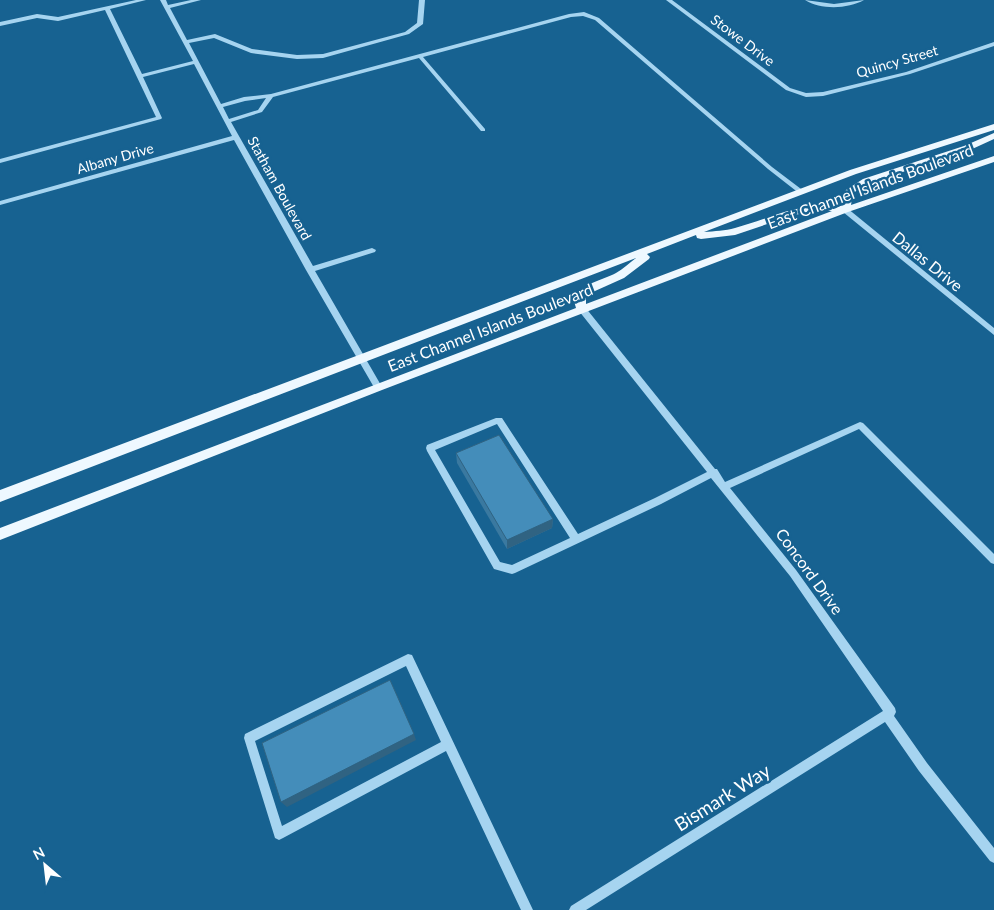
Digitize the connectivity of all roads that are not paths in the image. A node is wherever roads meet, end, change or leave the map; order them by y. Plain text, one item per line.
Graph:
1 (143, 0) edge
2 (163, 0) edge
3 (198, 0) edge
4 (422, 0) edge
5 (669, 0) edge
6 (808, 0) edge
7 (862, 0) edge
8 (167, 7) junction
9 (107, 9) junction
10 (0, 24) edge
11 (186, 42) junction
12 (994, 44) edge
13 (420, 56) junction
14 (196, 62) junction
15 (140, 76) junction
16 (806, 95) joint
17 (272, 96) junction
18 (221, 106) junction
19 (228, 121) junction
20 (994, 127) edge
21 (483, 130) dead end
22 (994, 136) edge
23 (236, 137) junction
24 (994, 159) edge
25 (0, 161) edge
26 (802, 192) junction
27 (0, 203) edge
28 (845, 210) junction
29 (679, 239) junction
30 (659, 247) junction
31 (372, 250) dead end
32 (310, 270) junction
33 (582, 309) junction
34 (994, 332) edge
35 (362, 359) junction
36 (378, 387) junction
37 (714, 472) junction
38 (724, 486) junction
39 (0, 496) edge
40 (0, 534) edge
41 (576, 540) junction
42 (994, 560) edge
43 (887, 715) junction
44 (448, 744) junction
45 (994, 857) edge
46 (527, 910) edge
47 (575, 910) edge

1 - 9 street
2 - 8 street, Statham Boulevard
3 - 8 street
4 - 11 street
5 - 16 street, Stowe Drive
6 - 7 street
8 - 11 street, Statham Boulevard
9 - 10 street
9 - 15 street
11 - 14 street, Statham Boulevard
12 - 16 street, Quincy Street
13 - 17 street
13 - 21 street
13 - 26 street
14 - 15 street
14 - 18 street, Statham Boulevard
15 - 25 street
17 - 18 street
17 - 19 street
18 - 19 street, Statham Boulevard
19 - 23 street, Statham Boulevard
20 - 26 main road, East Channel Islands Boulevard
22 - 28 main road
23 - 27 street, Albany Drive
23 - 32 street, Statham Boulevard
24 - 28 main road, East Channel Islands Boulevard
26 - 29 main road, East Channel Islands Boulevard
28 - 29 main road
28 - 33 main road, East Channel Islands Boulevard
28 - 34 street, Dallas Drive
29 - 30 main road, East Channel Islands Boulevard
30 - 33 main road
30 - 35 main road, East Channel Islands Boulevard
31 - 32 street
32 - 35 street, Statham Boulevard
33 - 36 main road, East Channel Islands Boulevard
33 - 37 street, Concord Drive
35 - 36 street, Statham Boulevard
35 - 39 main road, East Channel Islands Boulevard
36 - 40 main road, East Channel Islands Boulevard
37 - 38 street, Concord Drive
37 - 41 street
38 - 42 street
38 - 43 street, Concord Drive
41 - 41 street
43 - 45 street, Concord Drive
43 - 47 street, Bismark Way
44 - 44 street
44 - 46 street

